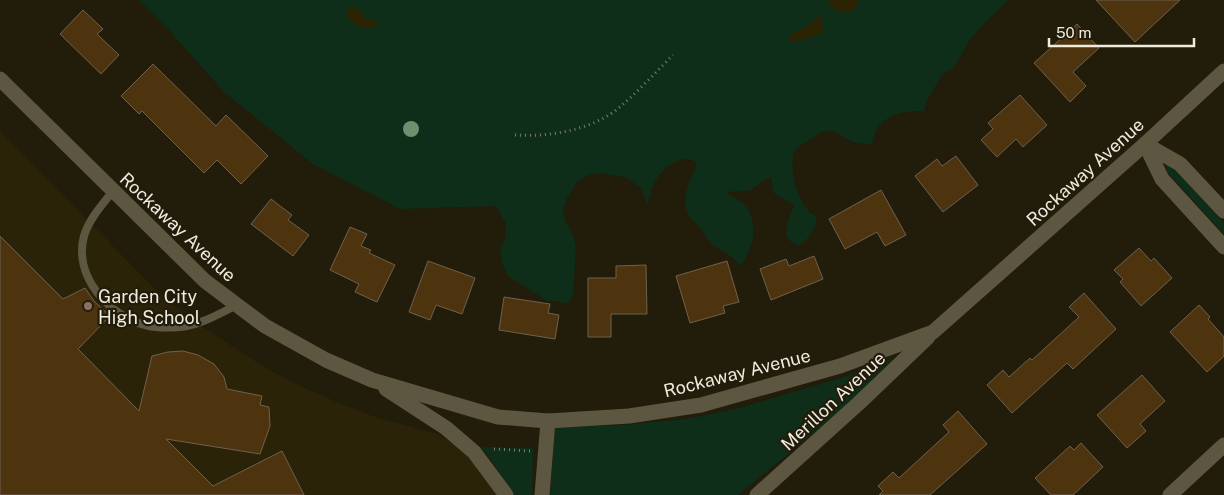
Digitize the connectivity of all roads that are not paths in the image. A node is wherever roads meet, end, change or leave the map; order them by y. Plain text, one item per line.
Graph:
1 (1224, 71) edge
2 (0, 79) edge
3 (1145, 144) junction
4 (113, 191) junction
5 (1224, 211) edge
6 (1224, 247) edge
7 (237, 305) junction
8 (933, 332) junction
9 (372, 380) junction
10 (548, 421) junction
11 (1224, 445) edge
12 (506, 495) edge
13 (542, 495) edge
14 (757, 495) edge
15 (1170, 495) edge

1 - 3 main road, Rockaway Avenue
2 - 4 main road, Rockaway Avenue
3 - 5 main road
3 - 6 main road
3 - 8 main road, Rockaway Avenue
4 - 7 main road, Rockaway Avenue
4 - 7 lane
7 - 9 main road, Rockaway Avenue
8 - 10 main road, Rockaway Avenue
8 - 14 main road, Merillon Avenue
9 - 10 main road, Rockaway Avenue
9 - 12 main road
10 - 13 main road
11 - 15 main road

